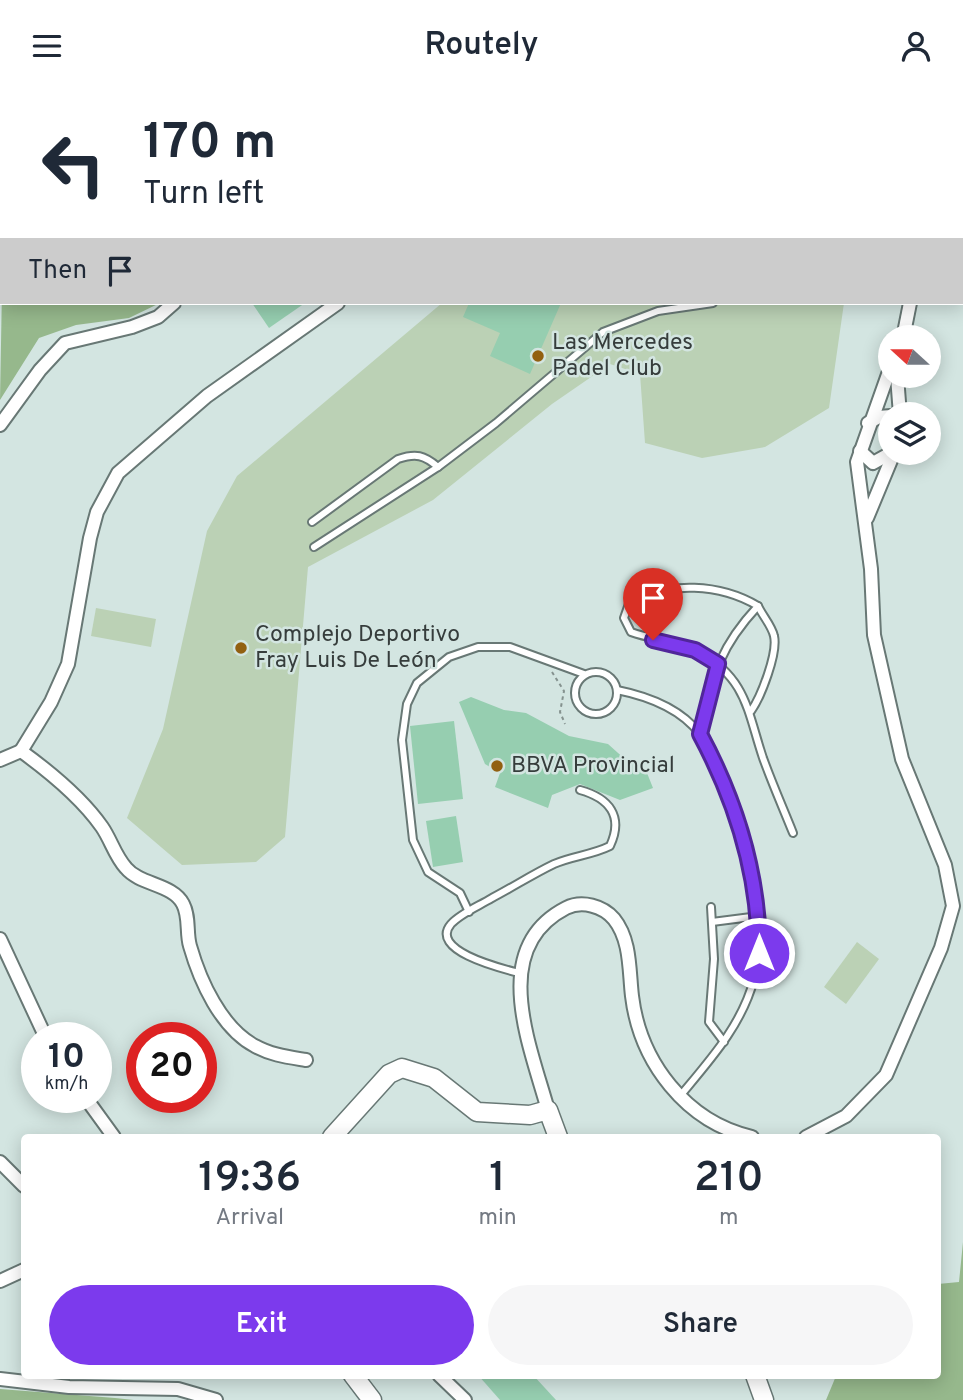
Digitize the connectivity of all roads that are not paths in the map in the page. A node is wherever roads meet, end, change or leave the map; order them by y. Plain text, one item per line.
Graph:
1 (172, 305) edge
2 (335, 305) edge
3 (699, 305) edge
4 (910, 305) edge
5 (906, 325) edge
6 (882, 389) edge
7 (878, 418) edge
8 (868, 423) junction
9 (0, 425) edge
10 (860, 451) junction
11 (878, 460) edge
12 (887, 465) edge
13 (438, 467) junction
14 (312, 522) dead end
15 (866, 525) junction
16 (314, 547) dead end
17 (758, 606) junction
18 (718, 664) junction
19 (584, 674) junction
20 (617, 690) junction
21 (751, 711) junction
22 (700, 734) junction
23 (21, 751) junction
24 (0, 760) edge
25 (580, 790) dead end
26 (793, 833) dead end
27 (710, 907) dead end
28 (468, 912) junction
29 (759, 916) junction
30 (712, 922) junction
31 (0, 939) edge
32 (519, 973) junction
33 (39, 1022) edge
34 (724, 1042) junction
35 (306, 1060) dead end
36 (680, 1096) junction
37 (548, 1110) junction
38 (97, 1113) edge
39 (112, 1134) edge
40 (335, 1134) edge
41 (557, 1134) edge
42 (742, 1134) edge
43 (812, 1134) edge
44 (0, 1162) edge
45 (21, 1184) edge
46 (21, 1271) edge
47 (0, 1281) edge
48 (0, 1379) edge
49 (356, 1379) edge
50 (443, 1379) edge
51 (756, 1379) edge
52 (136, 1381) edge
53 (216, 1400) edge
54 (372, 1400) edge
55 (465, 1400) edge
56 (764, 1400) edge

1 - 9 street
2 - 23 street
3 - 13 lane
4 - 5 street
6 - 8 street
7 - 8 street
8 - 10 street
10 - 11 street
10 - 15 street
12 - 15 street
13 - 14 lane
13 - 16 lane
15 - 43 street
17 - 18 lane
17 - 18 lane
17 - 21 lane
18 - 21 lane
18 - 22 lane
19 - 20 lane
19 - 20 lane
19 - 28 lane
20 - 22 lane
21 - 26 lane
22 - 29 lane
23 - 24 street
23 - 35 street
25 - 28 lane
27 - 30 lane
28 - 32 lane
29 - 30 lane
29 - 34 lane
30 - 34 lane
31 - 33 street
32 - 36 street
32 - 37 street
34 - 36 lane
36 - 42 street
37 - 40 street
37 - 41 street
38 - 39 street
44 - 45 street
46 - 47 street
48 - 52 street
49 - 54 street
50 - 55 street
51 - 56 street
52 - 53 street

